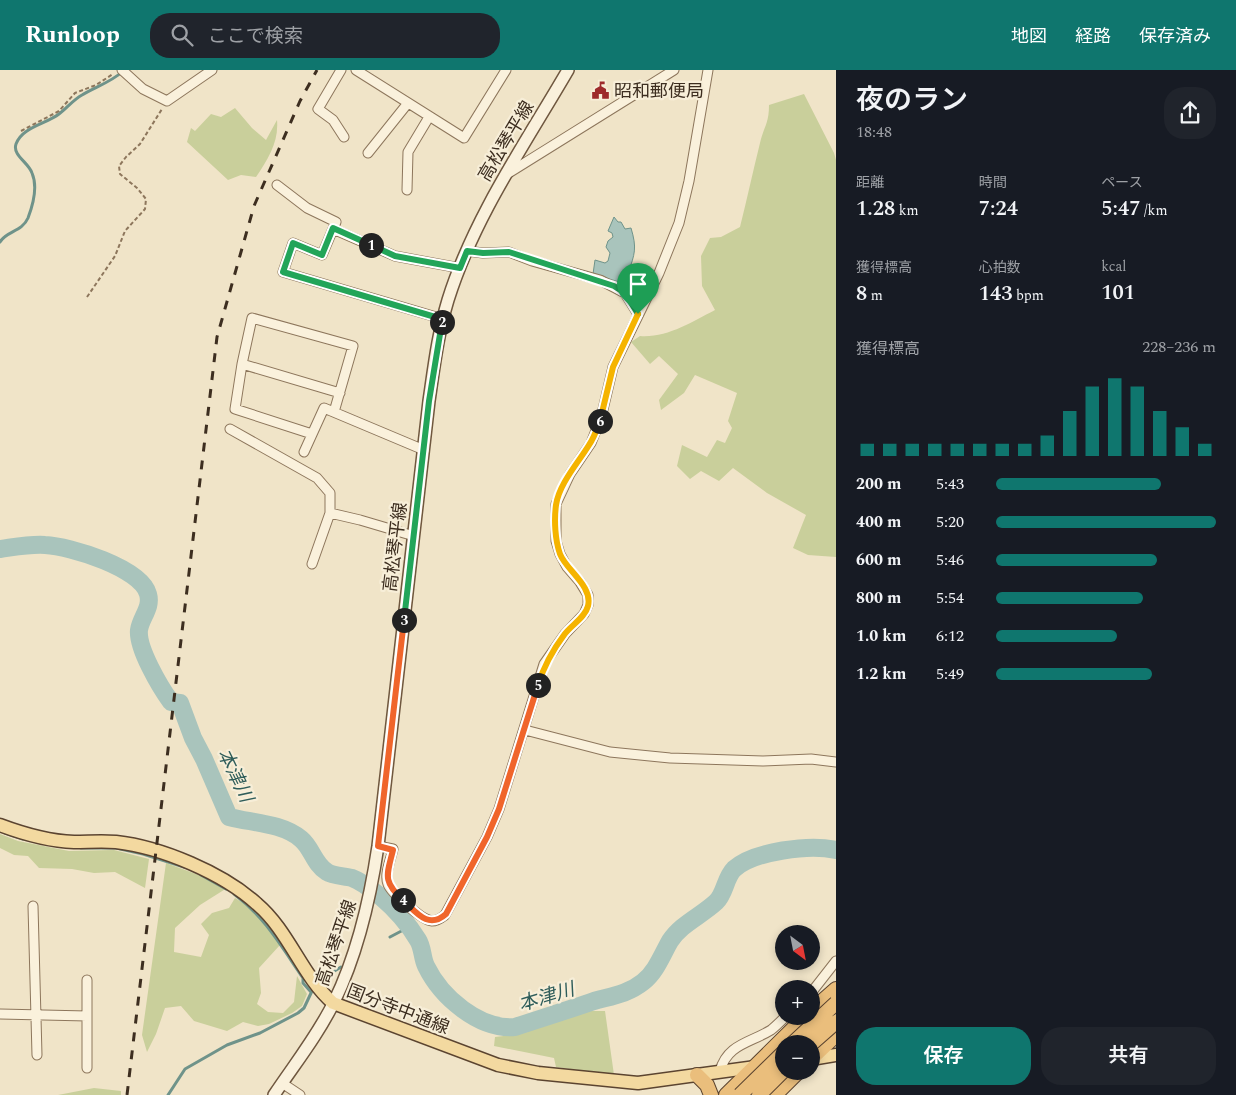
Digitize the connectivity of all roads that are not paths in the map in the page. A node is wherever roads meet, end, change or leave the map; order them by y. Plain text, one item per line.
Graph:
1 (212, 70) edge
2 (341, 70) edge
3 (356, 70) edge
4 (506, 70) edge
5 (568, 70) edge
6 (674, 70) edge
7 (708, 70) edge
8 (121, 71) edge
9 (408, 103) junction
10 (429, 117) junction
11 (344, 137) dead end
12 (368, 153) dead end
13 (507, 174) junction
14 (277, 184) dead end
15 (407, 190) dead end
16 (333, 228) junction
17 (467, 251) junction
18 (460, 268) junction
19 (638, 314) junction
20 (442, 319) junction
21 (242, 364) junction
22 (340, 392) junction
23 (334, 412) junction
24 (230, 429) dead end
25 (312, 434) junction
26 (424, 450) junction
27 (304, 452) dead end
28 (330, 513) junction
29 (414, 536) junction
30 (312, 564) dead end
31 (525, 730) junction
32 (836, 762) edge
33 (0, 825) edge
34 (378, 846) junction
35 (33, 906) dead end
36 (836, 961) edge
37 (87, 980) dead end
38 (820, 981) edge
39 (836, 989) edge
40 (334, 1003) junction
41 (820, 1003) edge
42 (836, 1003) edge
43 (0, 1014) edge
44 (36, 1015) junction
45 (87, 1016) junction
46 (836, 1022) edge
47 (776, 1025) edge
48 (797, 1025) edge
49 (802, 1035) edge
50 (820, 1036) edge
51 (836, 1036) edge
52 (820, 1051) edge
53 (37, 1055) dead end
54 (836, 1055) edge
55 (820, 1058) edge
56 (775, 1061) edge
57 (775, 1064) edge
58 (755, 1067) junction
59 (87, 1068) dead end
60 (720, 1071) junction
61 (697, 1074) junction
62 (775, 1079) edge
63 (790, 1080) edge
64 (282, 1083) junction
65 (274, 1095) edge
66 (300, 1095) edge
67 (711, 1095) edge
68 (726, 1095) edge
69 (740, 1095) edge
70 (759, 1095) edge
71 (775, 1095) edge

1 - 8 street
2 - 11 street
3 - 9 street
4 - 10 street
5 - 13 main road, 高松琴平線
6 - 13 street
7 - 19 street
9 - 10 street
9 - 12 street
10 - 15 street
13 - 17 main road, 高松琴平線
14 - 16 street
16 - 18 street
16 - 20 street
17 - 18 main road, 高松琴平線
17 - 19 street
18 - 20 main road, 高松琴平線
19 - 31 street
20 - 26 main road, 高松琴平線
21 - 22 street
21 - 22 street
21 - 25 street
22 - 23 street
23 - 25 street
23 - 26 street
24 - 28 street
25 - 27 street
26 - 29 main road, 高松琴平線
28 - 29 street
28 - 30 street
29 - 34 main road, 高松琴平線
31 - 32 street
31 - 34 street
33 - 40 main road, 国分寺中通線
34 - 40 main road, 高松琴平線
35 - 44 street
36 - 38 street
37 - 45 street
39 - 41 highway
40 - 61 main road, 国分寺中通線
40 - 64 main road, 高松琴平線
42 - 49 highway, bridge
43 - 44 street
44 - 45 street
44 - 53 street
45 - 59 street
46 - 50 highway, bridge
47 - 60 street
48 - 58 highway
51 - 52 highway
54 - 55 main road
56 - 69 highway, bridge
57 - 58 main road, 国分寺中通線
58 - 60 main road, 国分寺中通線
58 - 68 highway
60 - 61 main road, 国分寺中通線
61 - 67 highway
62 - 70 highway, bridge
63 - 71 highway
64 - 65 main road, 高松琴平線
64 - 66 street

